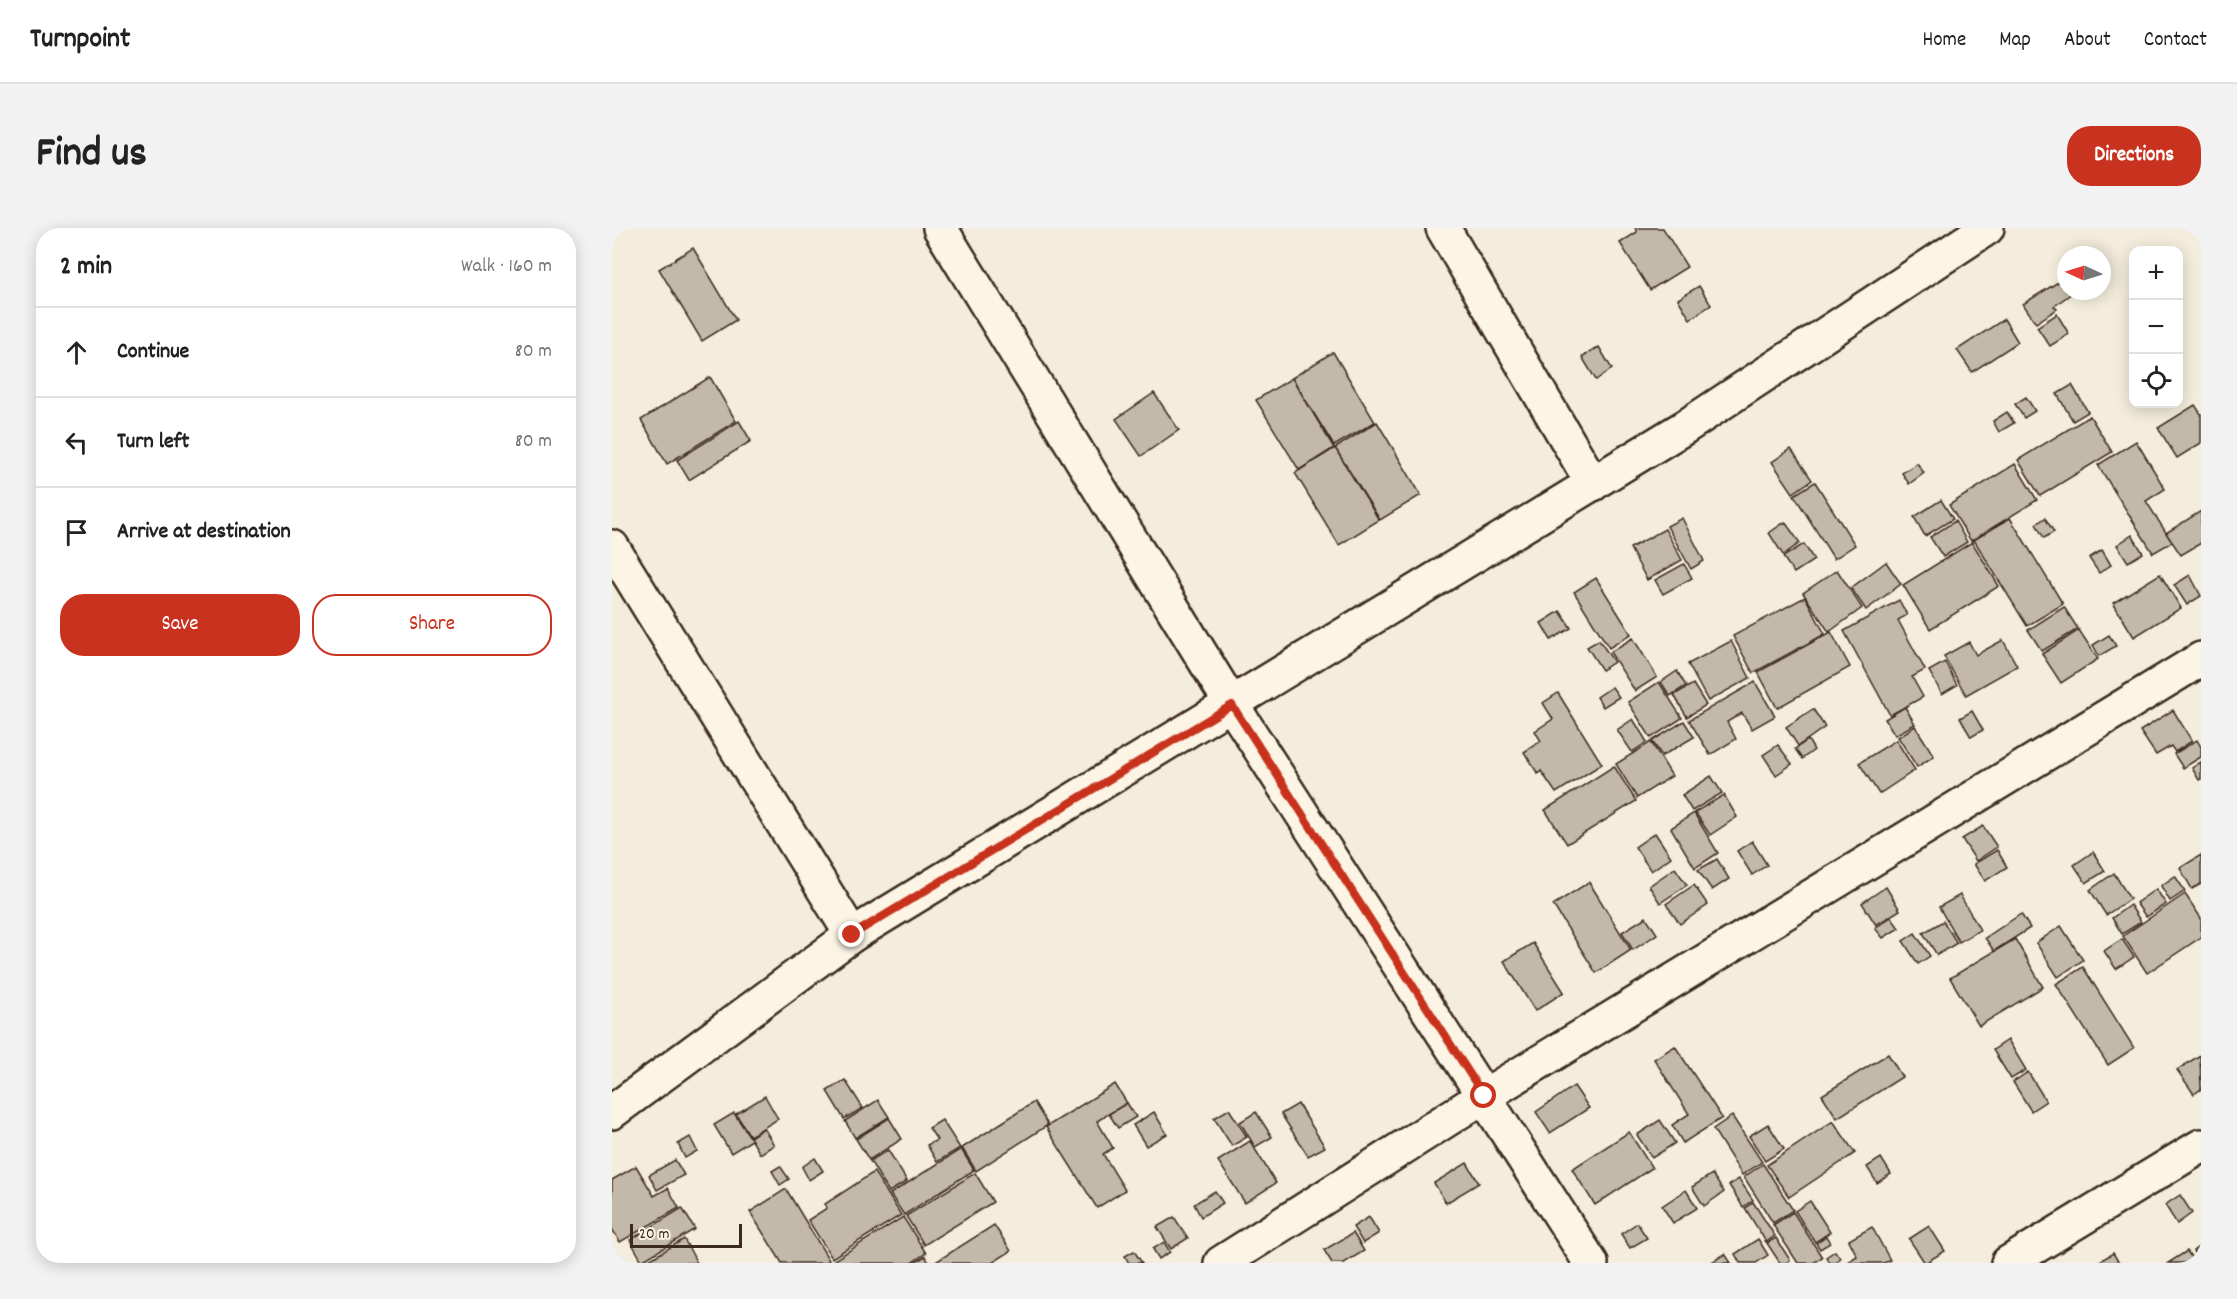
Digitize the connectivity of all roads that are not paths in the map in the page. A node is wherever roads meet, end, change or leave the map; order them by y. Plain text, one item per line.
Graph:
1 (940, 228) edge
2 (1443, 228) edge
3 (1987, 228) edge
4 (1593, 484) junction
5 (612, 547) edge
6 (2201, 659) edge
7 (1232, 705) junction
8 (852, 935) junction
9 (1484, 1096) junction
10 (612, 1112) edge
11 (2201, 1146) edge
12 (1221, 1263) edge
13 (1591, 1263) edge
14 (2008, 1263) edge

1 - 7 street
2 - 4 street
3 - 4 street
4 - 7 street
5 - 8 street
6 - 9 street
7 - 8 street
7 - 9 street
8 - 10 street
9 - 12 street
9 - 13 street
11 - 14 street

